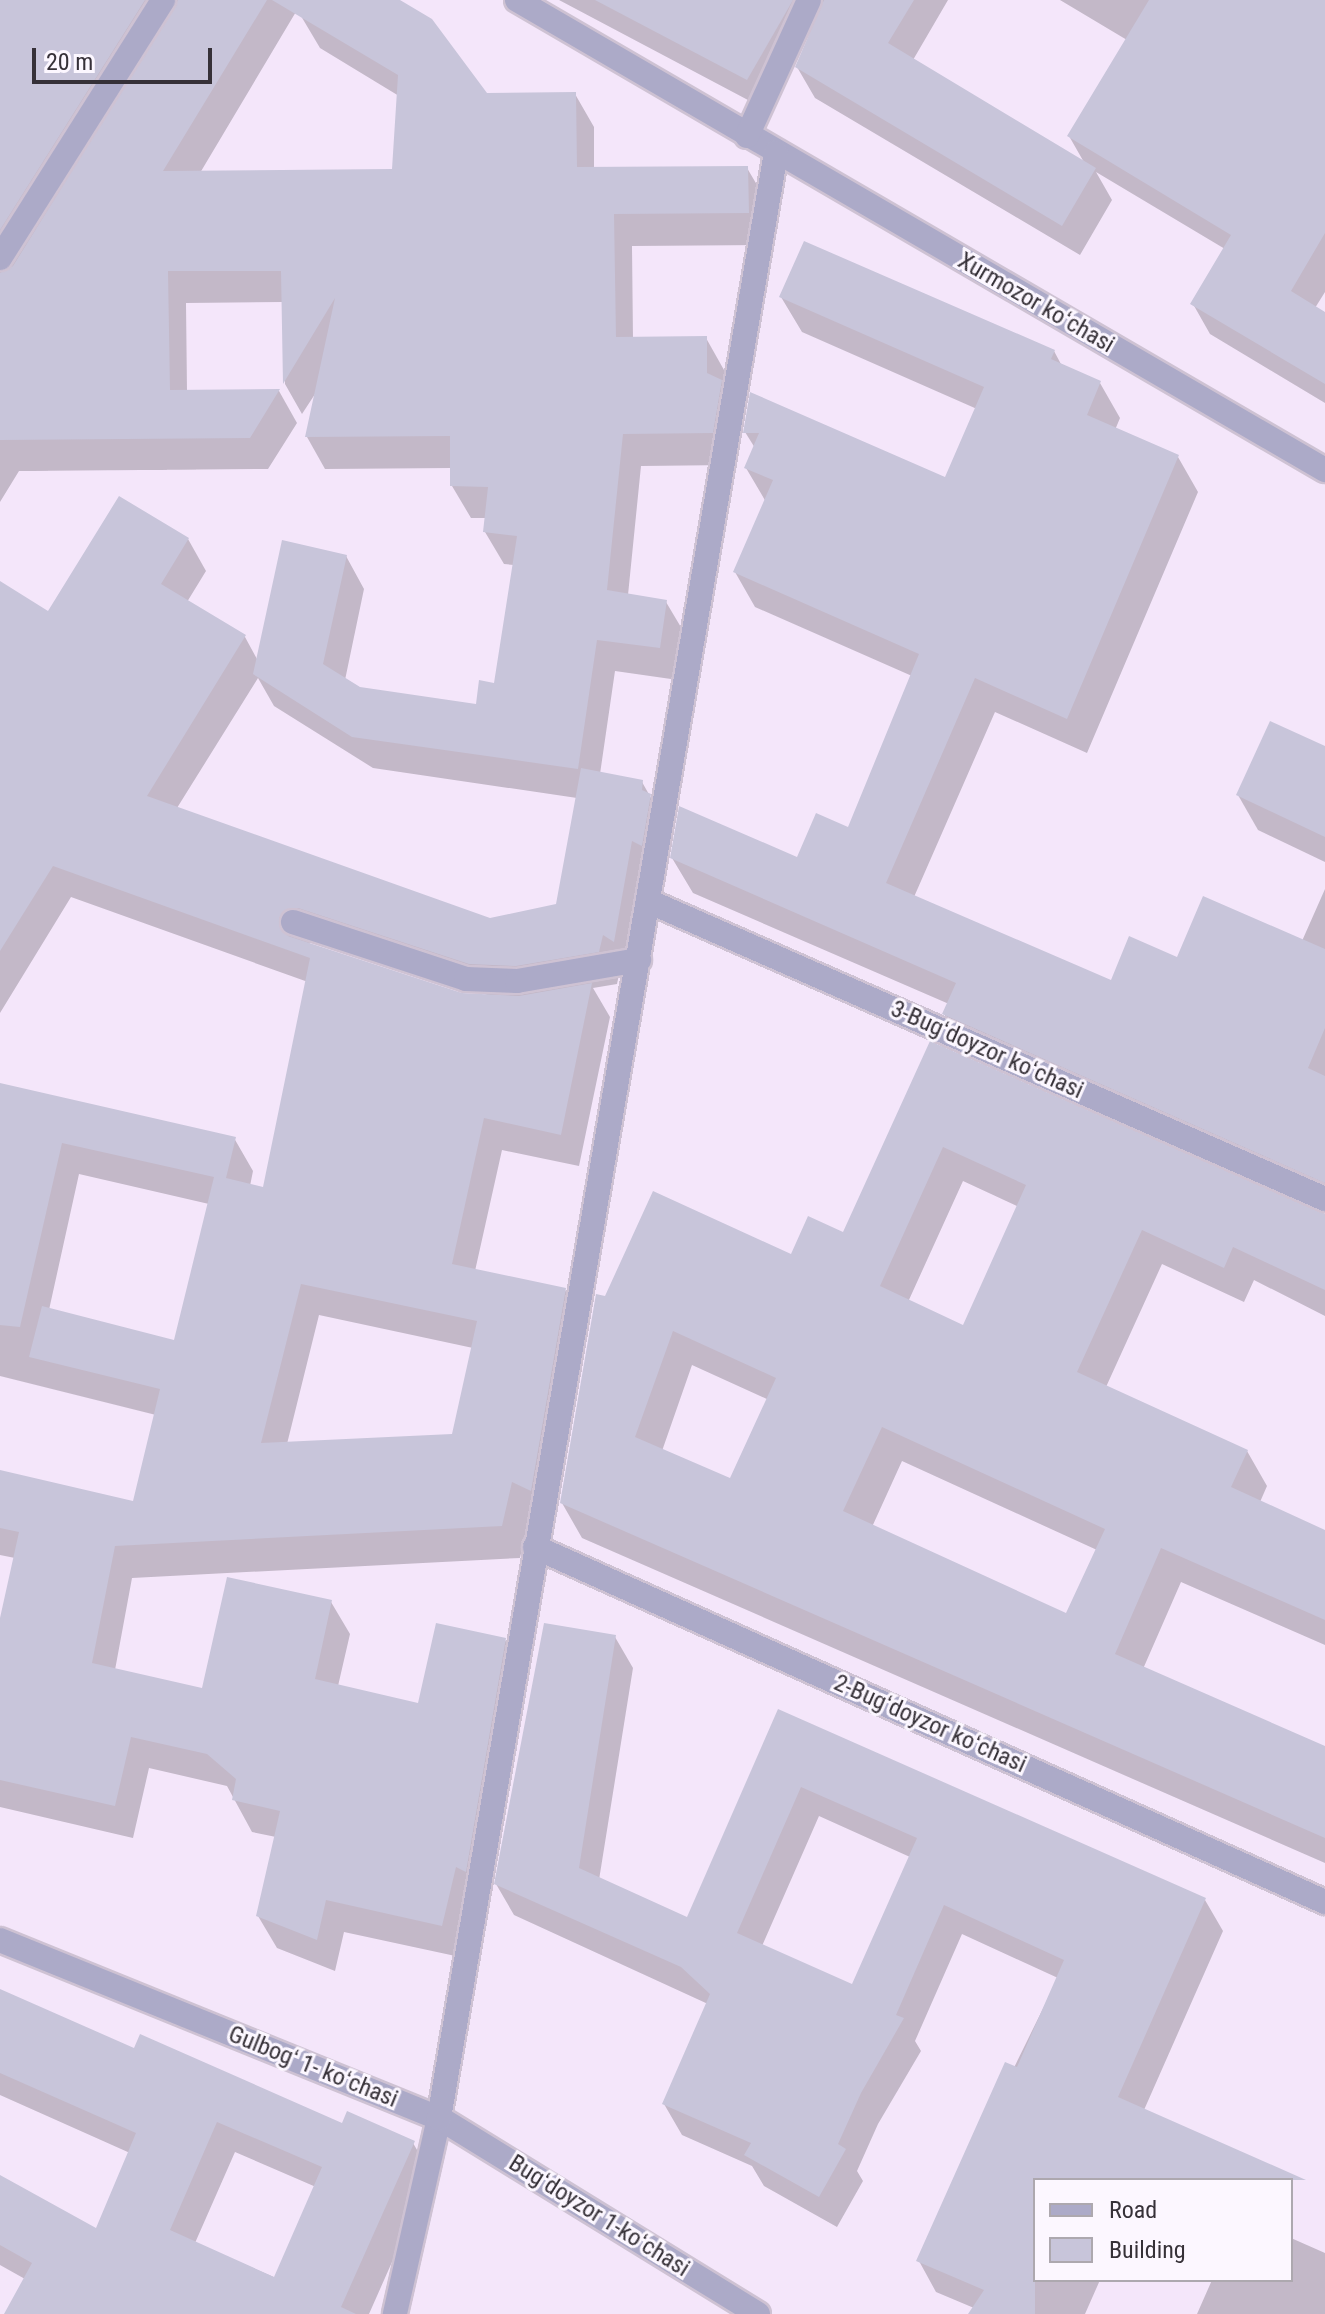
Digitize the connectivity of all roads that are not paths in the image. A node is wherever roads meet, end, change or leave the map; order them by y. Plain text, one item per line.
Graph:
1 (163, 0) edge
2 (517, 0) edge
3 (809, 0) edge
4 (747, 136) junction
5 (776, 153) junction
6 (0, 258) edge
7 (1325, 470) edge
8 (648, 901) junction
9 (293, 922) dead end
10 (639, 960) junction
11 (1325, 1199) edge
12 (535, 1547) junction
13 (1325, 1902) edge
14 (0, 1940) edge
15 (439, 2118) junction
16 (395, 2314) edge
17 (758, 2314) edge

1 - 6 street
2 - 4 street, Xurmozor koʻchasi
3 - 4 street
4 - 5 street, Xurmozor koʻchasi
5 - 7 street, Xurmozor koʻchasi
5 - 8 street
8 - 10 street
8 - 11 street, 3-Bugʻdoyzor koʻchasi
9 - 10 street
10 - 12 street
12 - 13 street, 2-Bugʻdoyzor koʻchasi
12 - 15 street
14 - 15 street, Gulbogʻ 1- koʻchasi
15 - 16 street
15 - 17 street, Bugʻdoyzor 1-koʻchasi

